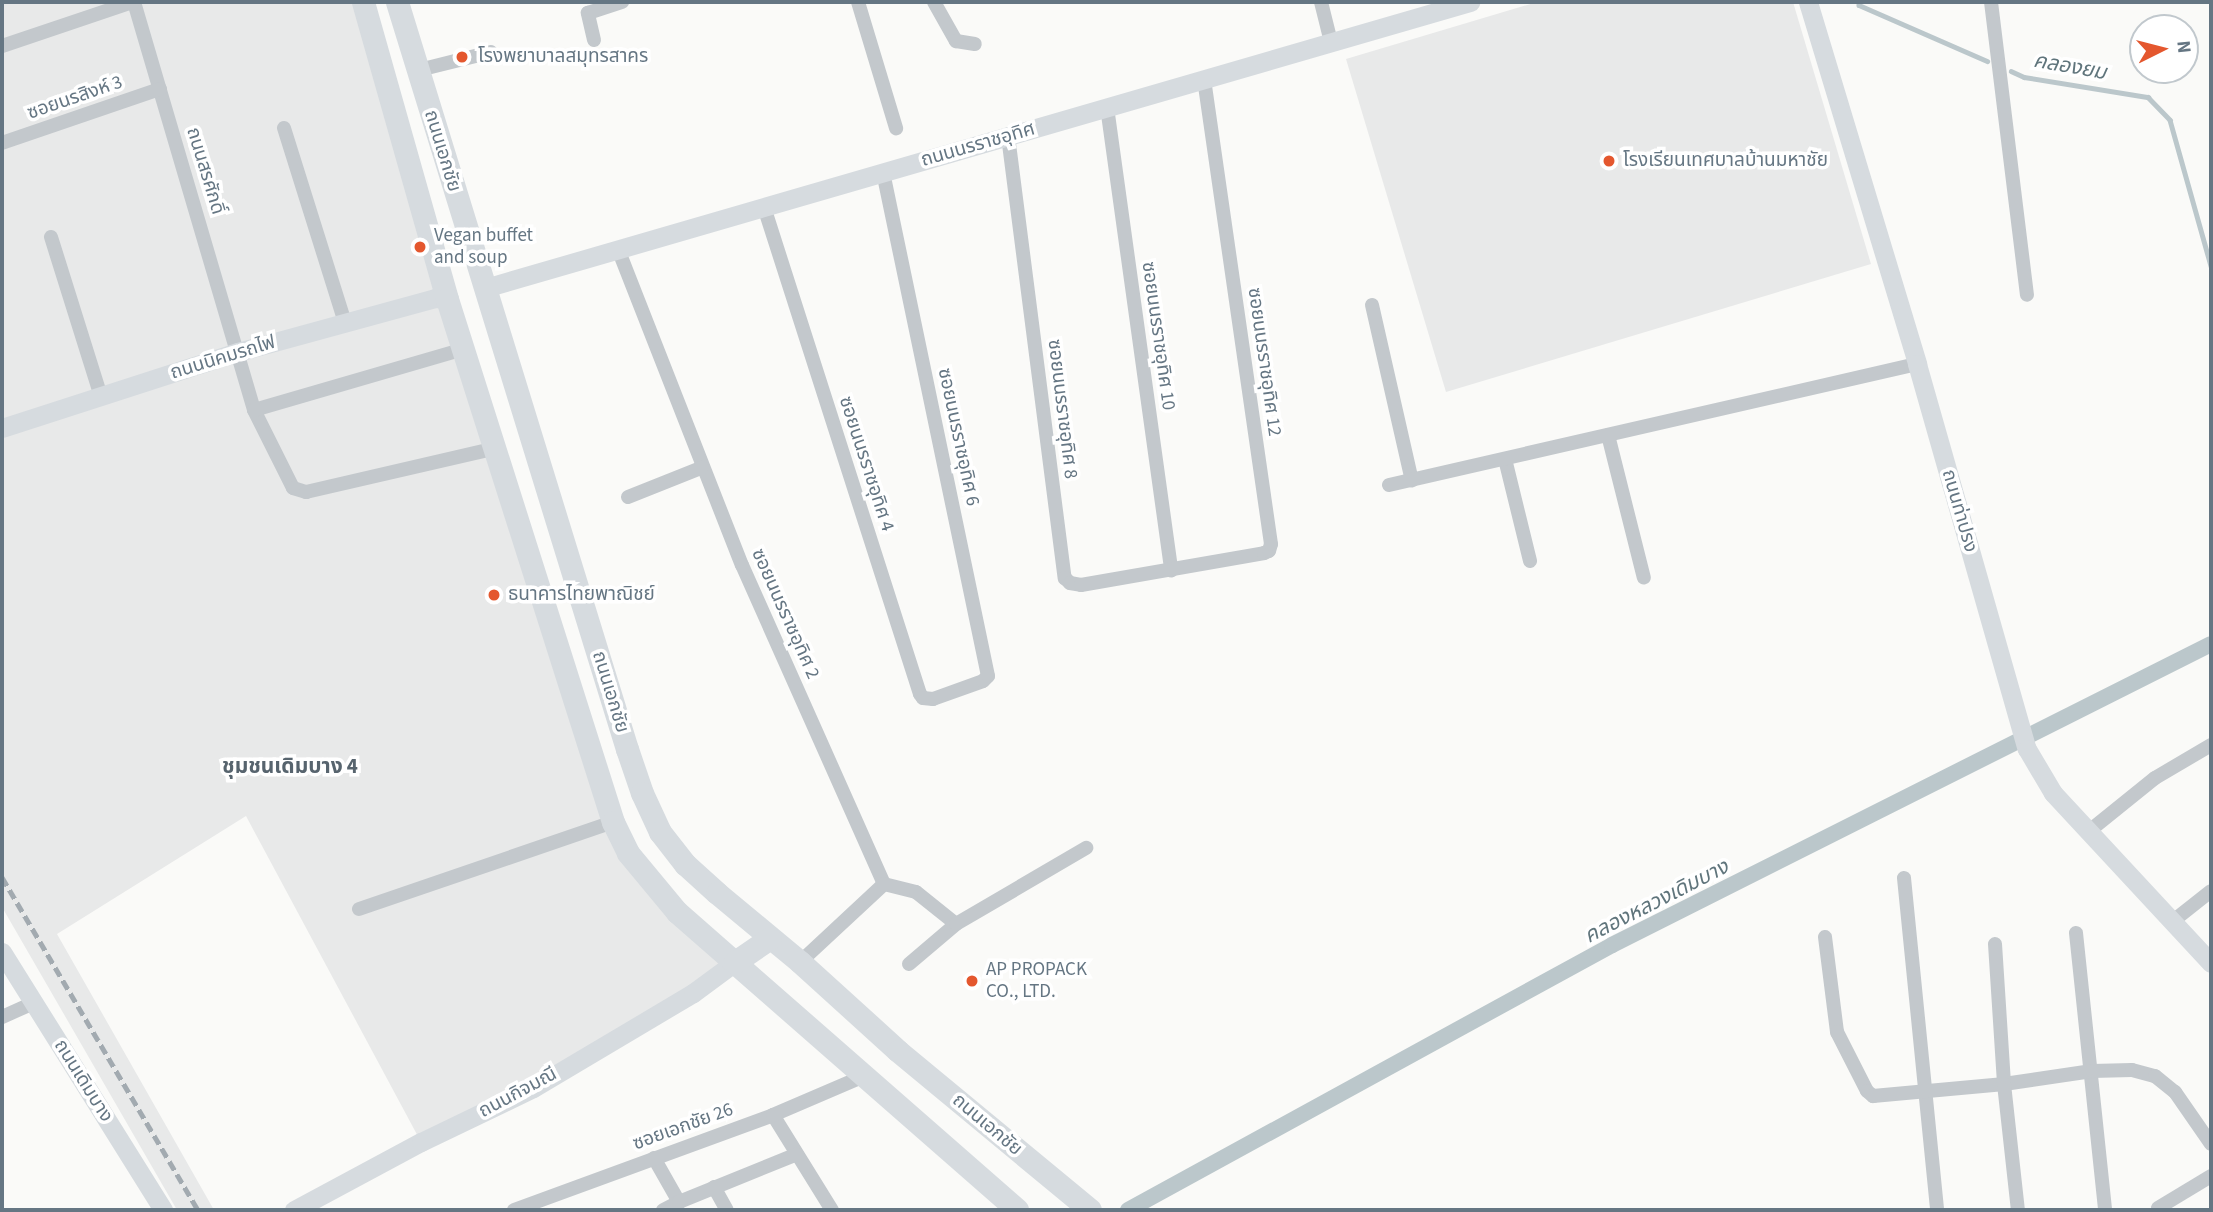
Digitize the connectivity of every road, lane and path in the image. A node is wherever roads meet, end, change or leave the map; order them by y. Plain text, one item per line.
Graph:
1 (134, 2) edge
2 (363, 2) edge
3 (397, 2) edge
4 (622, 2) edge
5 (858, 2) edge
6 (934, 2) edge
7 (1321, 2) edge
8 (1470, 2) edge
9 (1808, 2) edge
10 (1991, 2) edge
11 (1433, 7) edge
12 (594, 40) dead end
13 (1331, 42) junction
14 (975, 44) dead end
15 (2, 46) edge
16 (491, 52) dead end
17 (419, 70) junction
18 (1204, 79) junction
19 (160, 89) junction
20 (1107, 107) junction
21 (284, 128) dead end
22 (896, 128) dead end
23 (1007, 136) junction
24 (2, 143) edge
25 (883, 172) junction
26 (764, 207) junction
27 (51, 237) dead end
28 (618, 249) junction
29 (485, 288) junction
30 (2027, 295) dead end
31 (447, 299) junction
32 (1372, 305) dead end
33 (345, 323) junction
34 (464, 349) junction
35 (238, 352) junction
36 (1917, 364) junction
37 (101, 397) junction
38 (254, 410) junction
39 (2, 428) edge
40 (1608, 435) junction
41 (496, 448) junction
42 (1505, 459) junction
43 (701, 468) junction
44 (1412, 481) junction
45 (1389, 485) dead end
46 (628, 497) dead end
47 (1530, 561) dead end
48 (1171, 571) junction
49 (1644, 578) dead end
50 (958, 690) joint
51 (2211, 745) edge
52 (613, 822) junction
53 (2088, 832) junction
54 (1086, 848) dead end
55 (1904, 878) dead end
56 (884, 884) junction
57 (2211, 891) edge
58 (359, 909) dead end
59 (2173, 921) junction
60 (956, 924) junction
61 (2076, 933) dead end
62 (1825, 937) dead end
63 (770, 938) junction
64 (1996, 944) dead end
65 (2, 952) edge
66 (734, 962) junction
67 (800, 962) junction
68 (2211, 963) edge
69 (909, 964) dead end
70 (34, 1003) junction
71 (2, 1017) edge
72 (2092, 1071) junction
73 (864, 1076) junction
74 (2004, 1084) junction
75 (1926, 1091) junction
76 (773, 1115) junction
77 (2211, 1144) edge
78 (797, 1154) junction
79 (654, 1158) junction
80 (2211, 1176) edge
81 (714, 1187) junction
82 (679, 1202) junction
83 (2158, 1208) dead end
84 (163, 1210) edge
85 (295, 1210) edge
86 (514, 1210) edge
87 (663, 1210) edge
88 (727, 1210) edge
89 (832, 1210) edge
90 (1017, 1210) edge
91 (1090, 1210) edge
92 (1937, 1210) edge
93 (2018, 1210) edge
94 (2105, 1210) edge

1 - 15 street
1 - 19 street, ถนนสรศักดิ์
2 - 31 main road, ถนนเอกชัย
3 - 17 main road, ถนนเอกชัย
4 - 12 street
5 - 22 street
6 - 14 street
7 - 13 street
8 - 11 street, ถนนนรราชอุทิศ
9 - 36 street, ถนนท่าปรง
10 - 30 street
11 - 13 street, ถนนนรราชอุทิศ
13 - 18 street, ถนนนรราชอุทิศ
16 - 17 street
17 - 29 main road, ถนนเอกชัย
18 - 20 street, ถนนนรราชอุทิศ
18 - 48 street, ซอยนนรราชอุทิศ 12
19 - 24 street, ซอยนรสิงห์ 3
19 - 35 street, ถนนสรศักดิ์
20 - 23 street, ถนนนรราชอุทิศ
20 - 48 street, ซอยนนรราชอุทิศ 10
21 - 33 street
23 - 25 street, ถนนนรราชอุทิศ
23 - 48 street, ซอยนนรราชอุทิศ 8
25 - 26 street, ถนนนรราชอุทิศ
25 - 50 street, ซอยนนรราชอุทิศ 6
26 - 28 street, ถนนนรราชอุทิศ
26 - 50 street, ซอยนนรราชอุทิศ 4
27 - 37 street
28 - 29 street, ถนนนรราชอุทิศ
28 - 43 street, ซอยนนรราชอุทิศ 2
29 - 31 main road
29 - 63 main road, ถนนเอกชัย
31 - 33 street, ถนนนิคมรถไฟ
31 - 34 main road, ถนนเอกชัย
32 - 44 street
33 - 35 street, ถนนนิคมรถไฟ
34 - 38 street
34 - 41 main road, ถนนเอกชัย
35 - 37 street, ถนนนิคมรถไฟ
35 - 38 street, ถนนสรศักดิ์
36 - 40 street
36 - 53 street, ถนนท่าปรง
37 - 39 street, ถนนนิคมรถไฟ
38 - 41 street, ถนนสรศักดิ์
40 - 42 street
40 - 49 street
41 - 52 main road, ถนนเอกชัย
42 - 44 street
42 - 47 street
43 - 46 street
43 - 56 street, ซอยนนรราชอุทิศ 2
44 - 45 street
51 - 53 street
52 - 58 street
52 - 66 main road, ถนนเอกชัย
53 - 59 street, ถนนท่าปรง
54 - 60 street
55 - 75 street
56 - 60 street
56 - 67 street
57 - 59 street
59 - 68 street, ถนนท่าปรง
60 - 69 street
61 - 72 street
62 - 75 street
63 - 66 main road
63 - 67 main road, ถนนเอกชัย
64 - 74 street
65 - 70 street, ถนนเดิมบาง
66 - 73 main road, ถนนเอกชัย
66 - 85 street, ถนนกิจมณี
67 - 91 main road, ถนนเอกชัย
70 - 71 street
70 - 84 street, ถนนเดิมบาง
72 - 74 street
72 - 77 street
72 - 94 street
73 - 76 street, ซอยเอกชัย 26
73 - 90 main road, ถนนเอกชัย
74 - 75 street
74 - 93 street
75 - 92 street
76 - 78 street
76 - 79 street, ซอยเอกชัย 26
78 - 81 street
78 - 89 street
79 - 82 street
79 - 86 street, ซอยเอกชัย 26
80 - 83 street
81 - 82 street
81 - 88 street
82 - 87 street

